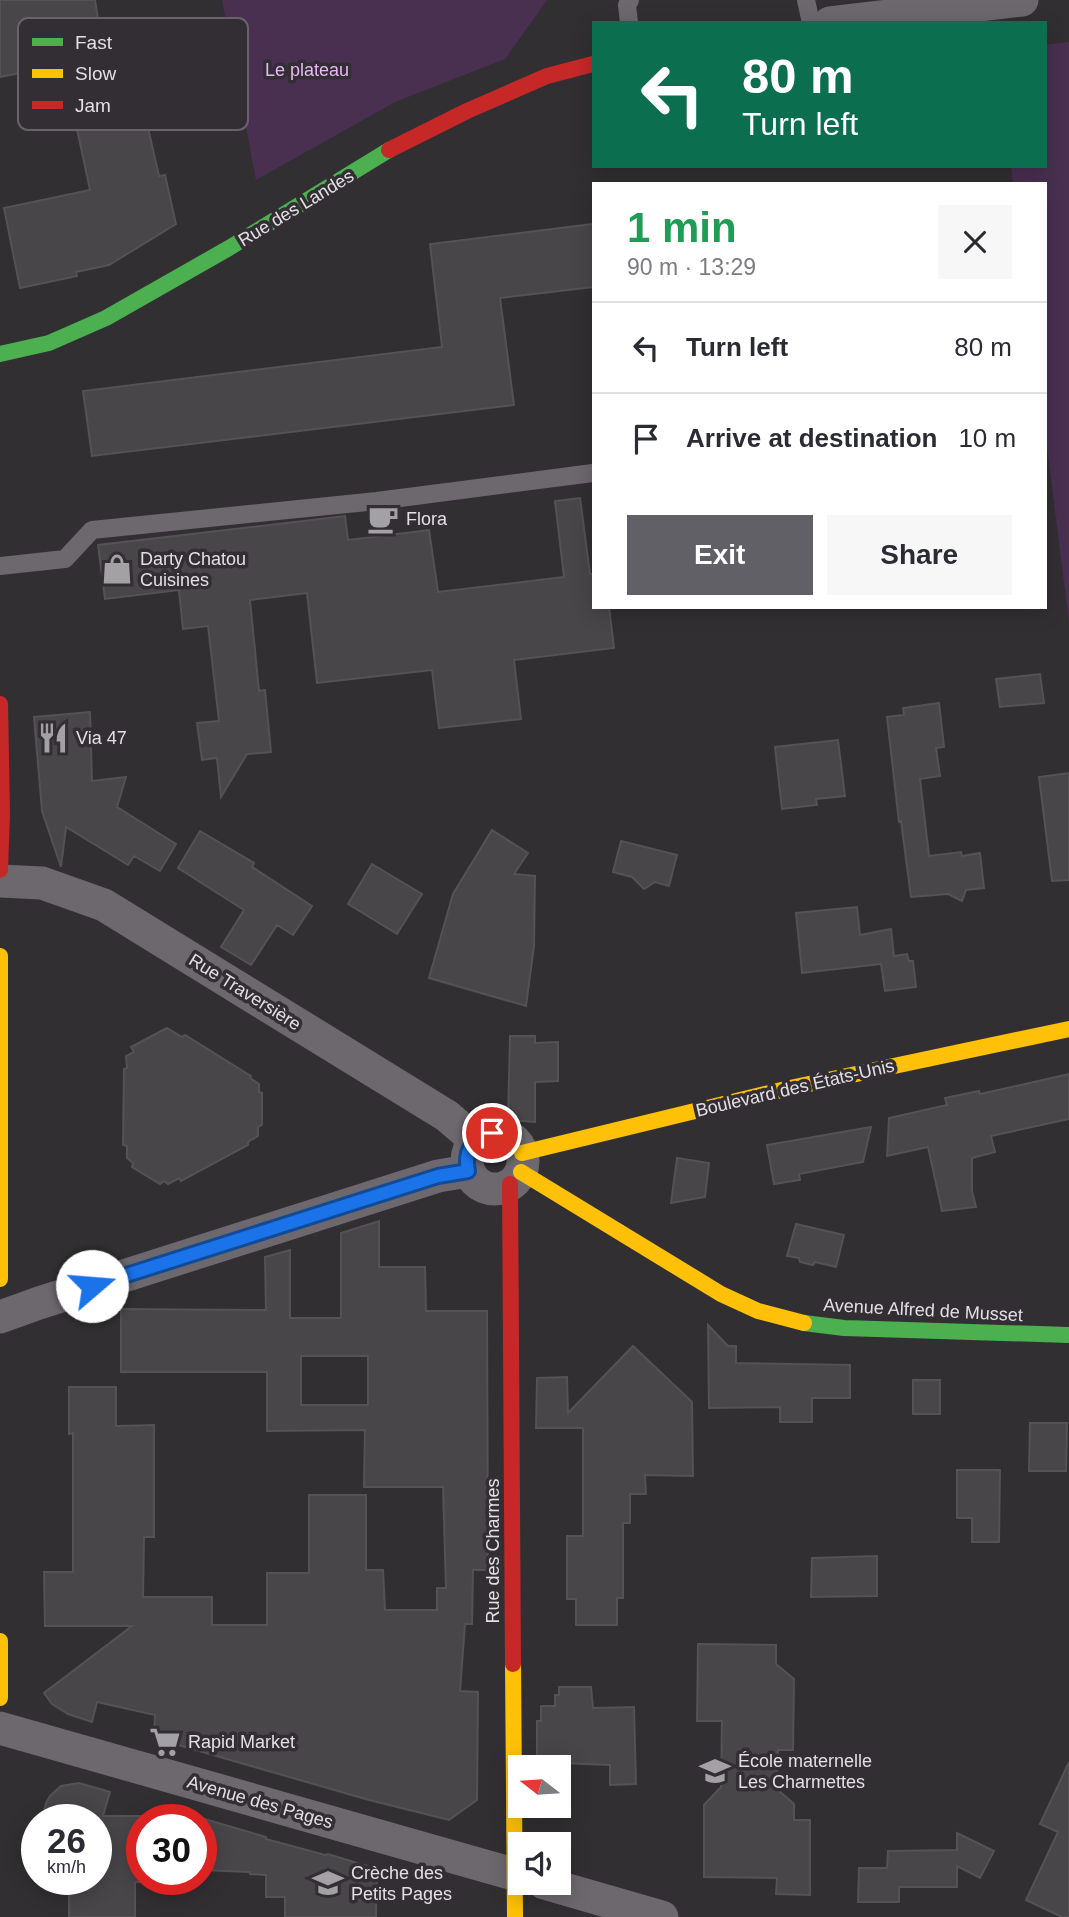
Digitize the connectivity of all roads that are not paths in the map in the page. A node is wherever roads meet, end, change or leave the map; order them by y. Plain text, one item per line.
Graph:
1 (630, 0) edge
2 (806, 0) edge
3 (1023, 0) edge
4 (629, 21) edge
5 (811, 21) edge
6 (847, 21) edge
7 (592, 64) edge
8 (0, 354) edge
9 (592, 473) edge
10 (0, 566) edge
11 (0, 704) edge
12 (0, 870) edge
13 (0, 881) edge
14 (0, 956) edge
15 (1069, 1028) edge
16 (471, 1156) junction
17 (518, 1170) junction
18 (0, 1279) edge
19 (0, 1317) edge
20 (1069, 1335) edge
21 (0, 1641) edge
22 (0, 1698) edge
23 (0, 1728) edge
24 (525, 1832) edge
25 (508, 1873) edge
26 (571, 1891) edge
27 (521, 1895) edge
28 (515, 1917) edge
29 (662, 1917) edge

1 - 4 lane
2 - 5 lane
3 - 6 street
7 - 8 street, Rue des Landes
9 - 10 lane
11 - 12 street
13 - 16 street, Rue Traversière
14 - 18 street
15 - 17 street, Boulevard des États-Unis
16 - 17 street
16 - 17 street
16 - 19 street
17 - 20 street, Avenue Alfred de Musset
17 - 24 street, Rue des Charmes
21 - 22 street
23 - 25 street, Avenue des Pages
26 - 29 street, Avenue des Pages
27 - 28 street, Rue des Charmes

